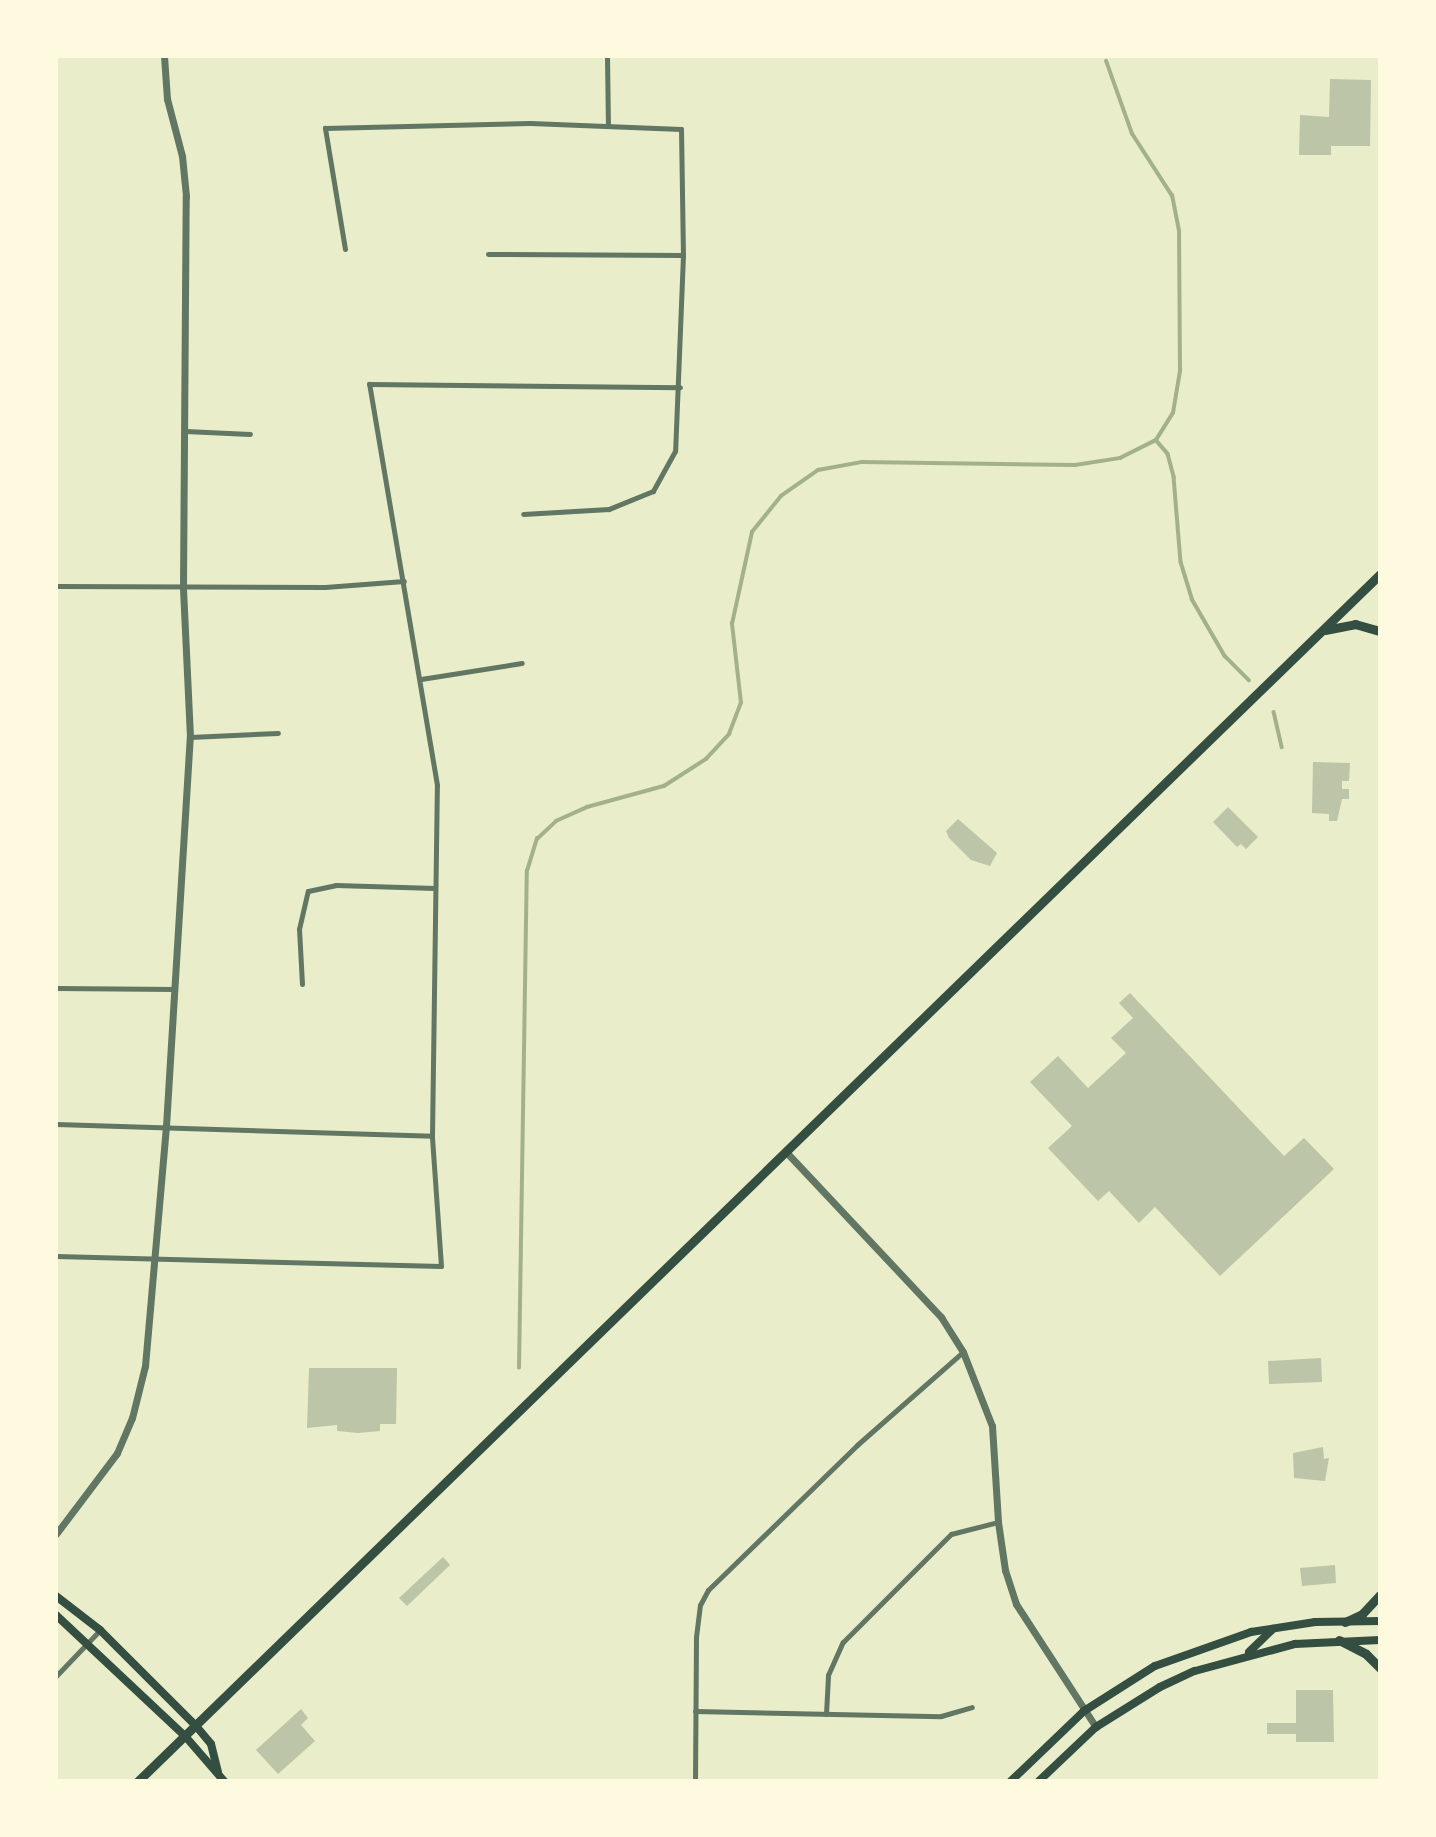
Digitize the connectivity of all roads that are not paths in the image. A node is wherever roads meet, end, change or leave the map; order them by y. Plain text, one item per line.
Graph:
1 (164, 56) edge
2 (607, 56) edge
3 (608, 126) junction
4 (345, 249) dead end
5 (488, 254) dead end
6 (683, 255) junction
7 (680, 387) junction
8 (184, 431) junction
9 (250, 434) dead end
10 (523, 513) dead end
11 (1380, 574) edge
12 (404, 581) junction
13 (56, 586) edge
14 (183, 586) junction
15 (1323, 630) junction
16 (1380, 631) edge
17 (522, 663) dead end
18 (421, 679) junction
19 (278, 733) dead end
20 (190, 737) junction
21 (435, 887) junction
22 (302, 984) dead end
23 (56, 988) edge
24 (176, 989) junction
25 (56, 1124) edge
26 (166, 1126) junction
27 (432, 1136) junction
28 (788, 1154) junction
29 (56, 1256) edge
30 (155, 1258) junction
31 (963, 1352) junction
32 (998, 1522) junction
33 (56, 1534) edge
34 (1380, 1595) edge
35 (56, 1596) edge
36 (56, 1615) edge
37 (1380, 1621) edge
38 (1345, 1622) junction
39 (1273, 1629) junction
40 (100, 1630) junction
41 (1339, 1640) junction
42 (1380, 1640) edge
43 (88, 1642) junction
44 (1230, 1659) junction
45 (1380, 1668) edge
46 (56, 1676) edge
47 (972, 1707) dead end
48 (695, 1711) junction
49 (1084, 1711) junction
50 (826, 1714) junction
51 (196, 1726) junction
52 (1096, 1727) junction
53 (185, 1736) junction
54 (218, 1772) junction
55 (138, 1781) edge
56 (224, 1781) edge
57 (695, 1781) edge
58 (1011, 1781) edge
59 (1039, 1781) edge

1 - 8 street
2 - 3 street
3 - 4 street
3 - 6 street
5 - 6 street
6 - 7 street
7 - 10 street
7 - 12 street
8 - 9 street
8 - 14 street
11 - 15 main road
12 - 14 street
12 - 18 street
13 - 14 street
14 - 20 street
15 - 16 main road
15 - 28 main road
17 - 18 street
18 - 21 street
19 - 20 street
20 - 24 street
21 - 22 street
21 - 27 street
23 - 24 street
24 - 26 street
25 - 26 street
26 - 27 street
26 - 30 street
27 - 30 street
28 - 31 street
28 - 51 main road
29 - 30 street
30 - 33 street
31 - 32 street
31 - 48 street
32 - 49 street
32 - 50 street
34 - 38 main road
35 - 40 main road
36 - 43 main road
37 - 38 main road
38 - 39 main road
39 - 44 main road
39 - 49 main road
40 - 43 street
40 - 51 main road
41 - 42 main road
41 - 44 main road
41 - 45 main road
43 - 46 street
43 - 53 main road
44 - 52 main road
47 - 50 street
48 - 50 street
48 - 57 street
49 - 52 street
49 - 58 main road
51 - 53 main road
51 - 54 main road
52 - 59 main road
53 - 54 main road
53 - 55 main road
54 - 56 main road

